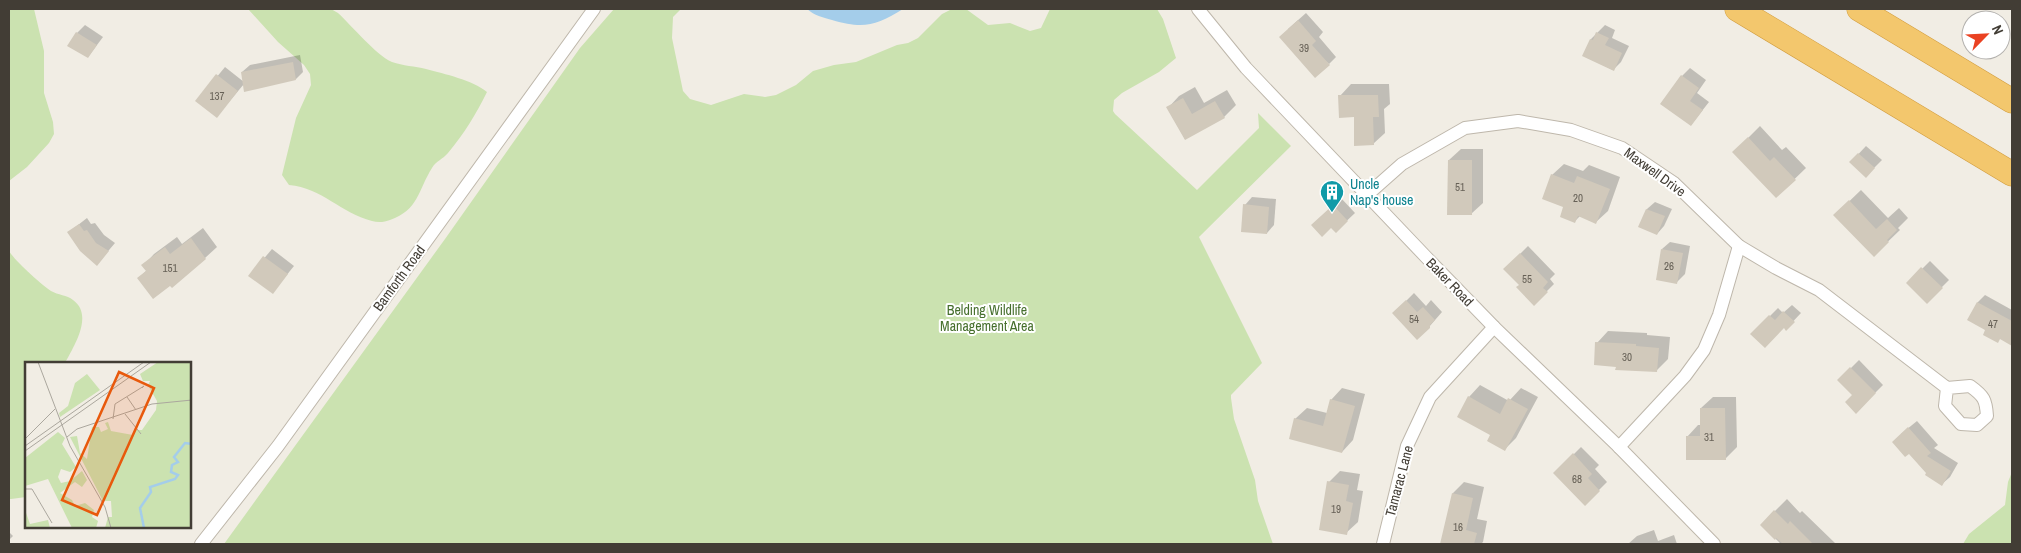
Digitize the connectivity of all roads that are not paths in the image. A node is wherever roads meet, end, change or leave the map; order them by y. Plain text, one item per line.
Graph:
1 (594, 9) edge
2 (1198, 9) edge
3 (1737, 9) edge
4 (1858, 9) edge
5 (2012, 101) edge
6 (2012, 174) edge
7 (1367, 195) junction
8 (1739, 246) junction
9 (1494, 327) junction
10 (1947, 388) dead end
11 (1618, 447) junction
12 (201, 544) edge
13 (1383, 544) edge
14 (1714, 544) edge

1 - 12 street, Bamforth Road
2 - 7 street, Baker Road
3 - 6 highway
4 - 5 highway
7 - 8 street, Maxwell Drive
7 - 9 street, Baker Road
8 - 10 street, Maxwell Drive
8 - 11 street
9 - 11 street, Baker Road
9 - 13 street, Tamarac Lane
11 - 14 street, Baker Road

